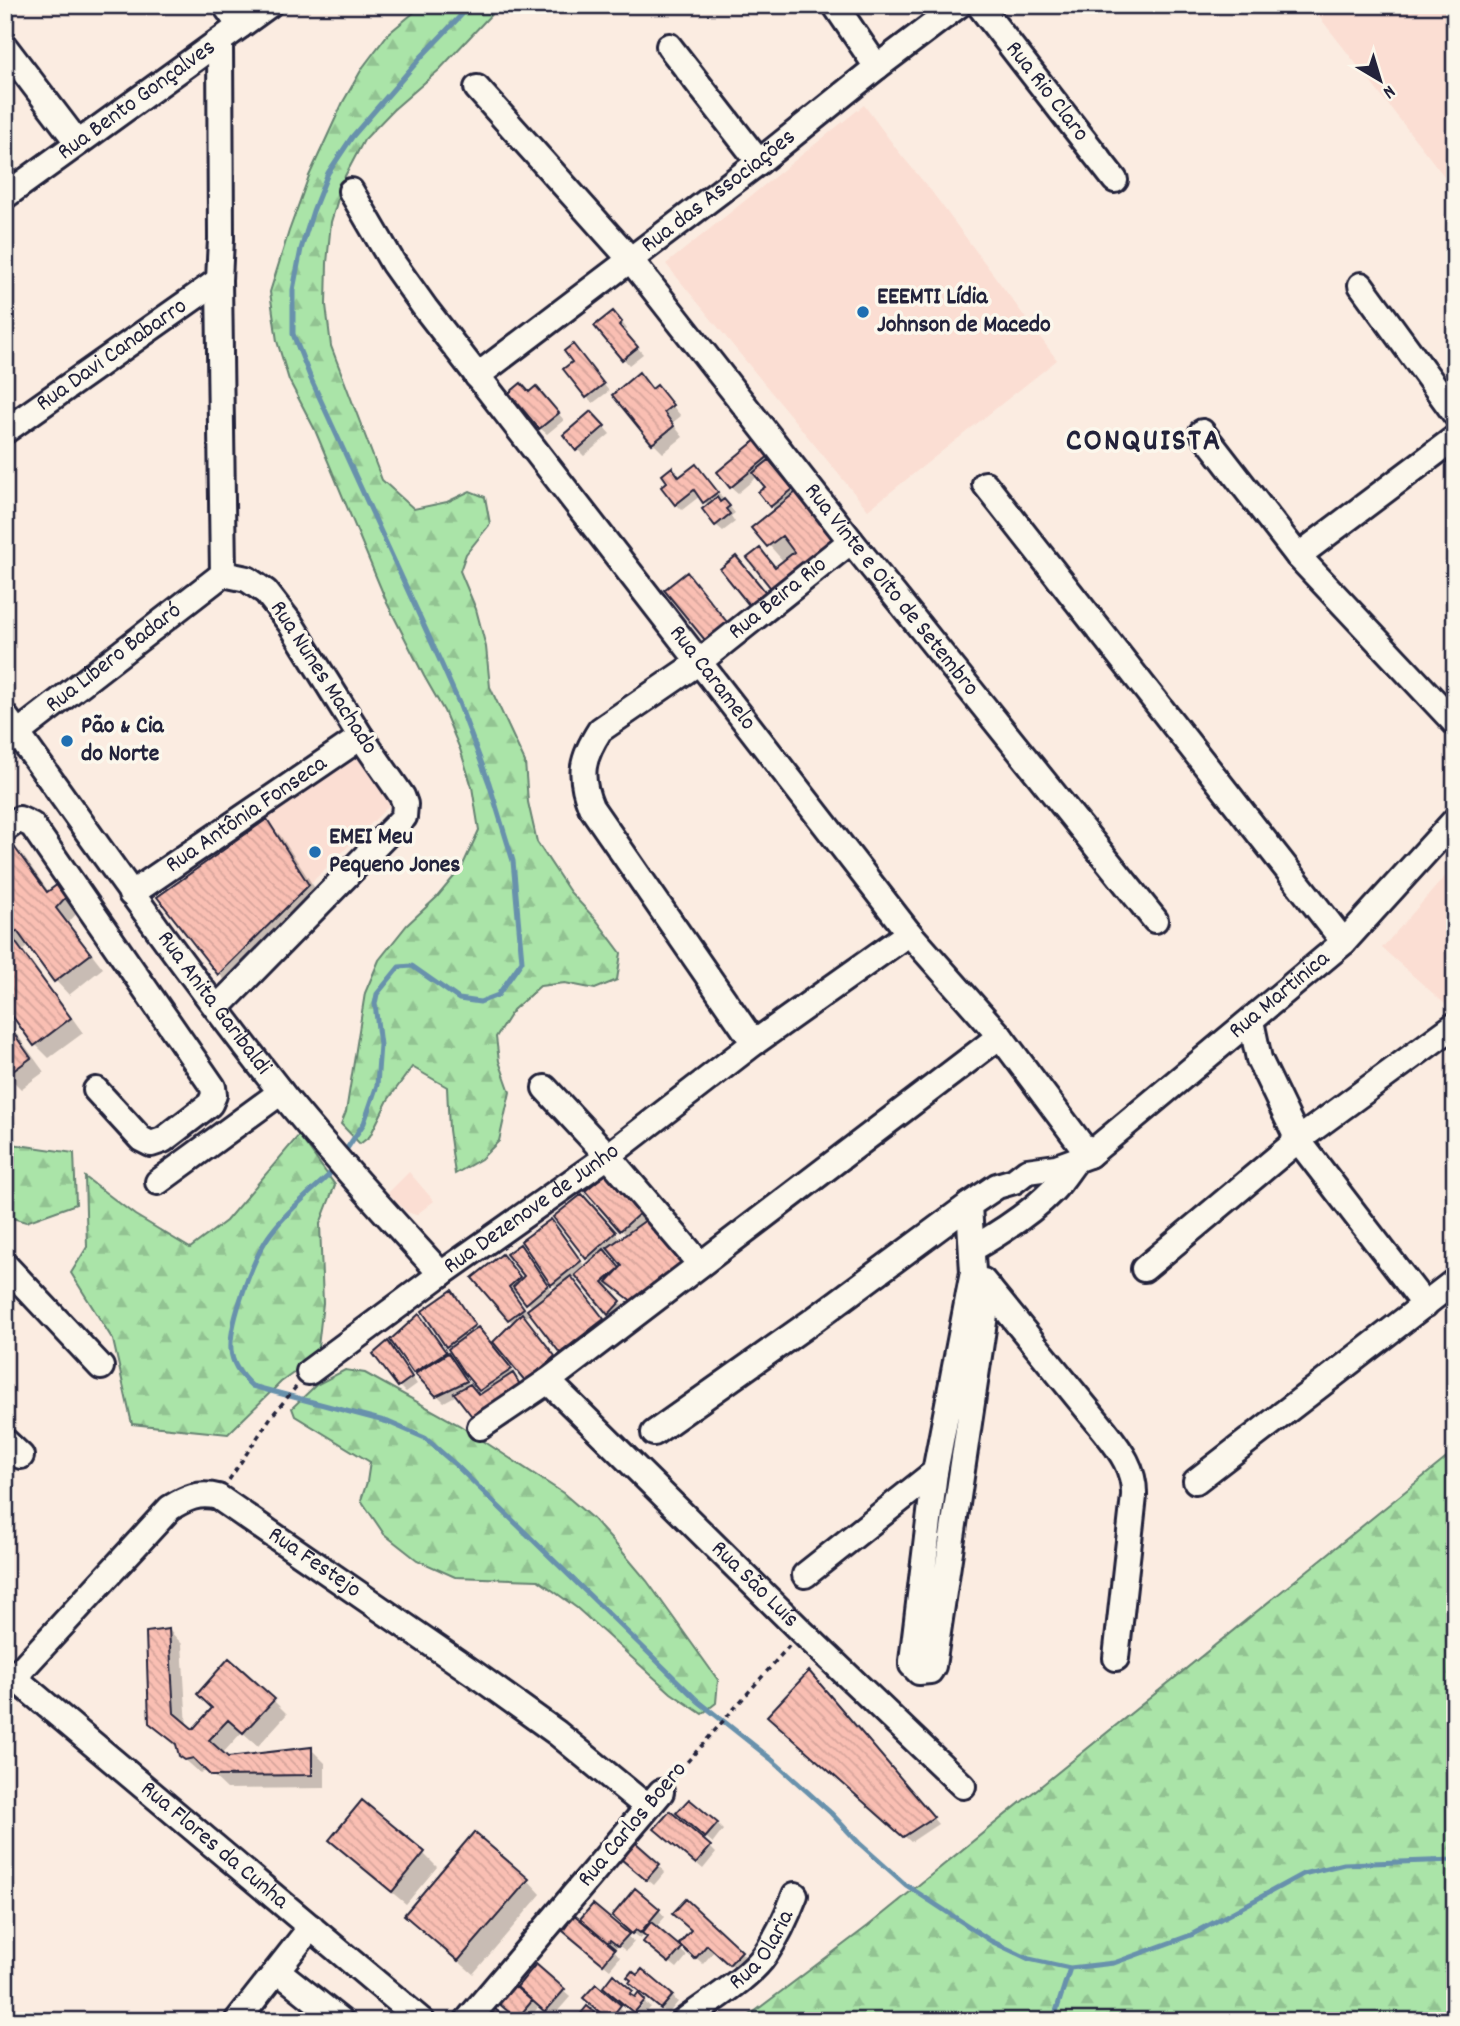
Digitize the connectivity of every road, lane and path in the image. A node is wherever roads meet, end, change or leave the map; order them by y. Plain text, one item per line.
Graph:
1 (225, 5) edge
2 (269, 5) edge
3 (835, 5) edge
4 (959, 5) edge
5 (979, 5) edge
6 (240, 26) junction
7 (220, 42) junction
8 (669, 46) dead end
9 (5, 47) edge
10 (877, 67) junction
11 (477, 88) dead end
12 (78, 143) junction
13 (759, 162) junction
14 (1115, 180) dead end
15 (351, 191) dead end
16 (5, 196) edge
17 (630, 259) junction
18 (219, 280) junction
19 (1361, 285) dead end
20 (477, 376) junction
21 (1455, 414) edge
22 (5, 431) edge
23 (1202, 432) dead end
24 (1455, 438) edge
25 (985, 484) dead end
26 (851, 541) junction
27 (1298, 556) junction
28 (223, 574) junction
29 (699, 662) junction
30 (1455, 723) edge
31 (9, 731) edge
32 (361, 737) junction
33 (1455, 820) edge
34 (5, 829) edge
35 (105, 858) junction
36 (72, 883) junction
37 (131, 894) junction
38 (1155, 920) dead end
39 (909, 933) junction
40 (1344, 942) junction
41 (216, 1008) junction
42 (1251, 1021) junction
43 (1455, 1025) edge
44 (1000, 1036) junction
45 (754, 1043) junction
46 (545, 1088) dead end
47 (96, 1090) dead end
48 (281, 1092) junction
49 (1298, 1140) junction
50 (608, 1156) junction
51 (1083, 1157) junction
52 (158, 1182) dead end
53 (969, 1206) junction
54 (700, 1264) junction
55 (5, 1265) edge
56 (978, 1269) junction
57 (1144, 1269) dead end
58 (441, 1274) junction
59 (1455, 1282) edge
60 (1425, 1305) junction
61 (101, 1367) dead end
62 (309, 1372) joint
63 (548, 1381) junction
64 (480, 1427) dead end
65 (654, 1433) dead end
66 (935, 1472) junction
67 (1196, 1481) dead end
68 (218, 1497) junction
69 (805, 1575) dead end
70 (802, 1632) junction
71 (1116, 1658) dead end
72 (8, 1678) edge
73 (963, 1786) dead end
74 (654, 1800) junction
75 (795, 1895) dead end
76 (311, 1927) junction
77 (278, 1971) junction
78 (237, 2021) edge
79 (341, 2021) edge
80 (422, 2021) edge
81 (467, 2021) edge
82 (684, 2021) edge

1 - 6 street
2 - 6 street, Rua Bento Gonçalves
3 - 10 street
4 - 10 street, Rua das Associações
5 - 14 street, Rua Rio Claro
6 - 7 street, Rua Bento Gonçalves
7 - 12 street, Rua Bento Gonçalves
7 - 18 street
8 - 13 street
9 - 12 street
10 - 13 street, Rua das Associações
11 - 17 street, Rua Vinte e Oito de Setembro
12 - 16 street, Rua Bento Gonçalves
13 - 17 street, Rua das Associações
15 - 20 street, Rua Caramelo
17 - 20 street, Rua das Associações
17 - 26 street, Rua Vinte e Oito de Setembro
18 - 22 street, Rua Davi Canabarro
18 - 28 street
19 - 21 street
20 - 29 street, Rua Caramelo
23 - 27 street
24 - 27 street
25 - 40 street
26 - 29 street, Rua Beira Rio
26 - 38 street, Rua Vinte e Oito de Setembro
27 - 30 street
28 - 31 street, Rua Líbero Badaró
28 - 32 street, Rua Nunes Machado
29 - 39 street, Rua Caramelo
29 - 45 street, Rua Beira Rio
31 - 35 street, Rua Anita Garibaldi
32 - 37 street, Rua Antônia Fonseca
32 - 41 street, Rua Nunes Machado
33 - 40 street, Rua Martinica
34 - 36 street
35 - 36 street
35 - 37 street, Rua Anita Garibaldi
36 - 47 street
37 - 41 street, Rua Anita Garibaldi
39 - 44 street, Rua Caramelo
39 - 45 street, Rua Dezenove de Junho
40 - 42 street, Rua Martinica
41 - 48 street, Rua Anita Garibaldi
42 - 49 street
42 - 51 street, Rua Martinica
43 - 49 street
44 - 51 street, Rua Caramelo
44 - 54 street
45 - 50 street, Rua Dezenove de Junho
46 - 50 street
48 - 52 street
48 - 58 street, Rua Anita Garibaldi
49 - 57 street
49 - 60 street
50 - 54 street
50 - 58 street, Rua Dezenove de Junho
51 - 53 street
51 - 56 street
53 - 56 street
53 - 65 street
54 - 63 street
55 - 61 street
56 - 66 street
56 - 66 street
56 - 71 street
58 - 62 street, Rua Dezenove de Junho
59 - 60 street
60 - 67 street
62 - 68 path
63 - 64 street
63 - 70 street, Rua São Luís
66 - 69 street
68 - 72 street
68 - 74 street, Rua Festejo
70 - 73 street, Rua São Luís
70 - 74 path, Rua Carlos Boero
72 - 76 street, Rua Flores da Cunha
74 - 81 street, Rua Carlos Boero
75 - 82 street, Rua Olaria
76 - 77 street
76 - 80 street, Rua Flores da Cunha
77 - 78 street
77 - 79 street

